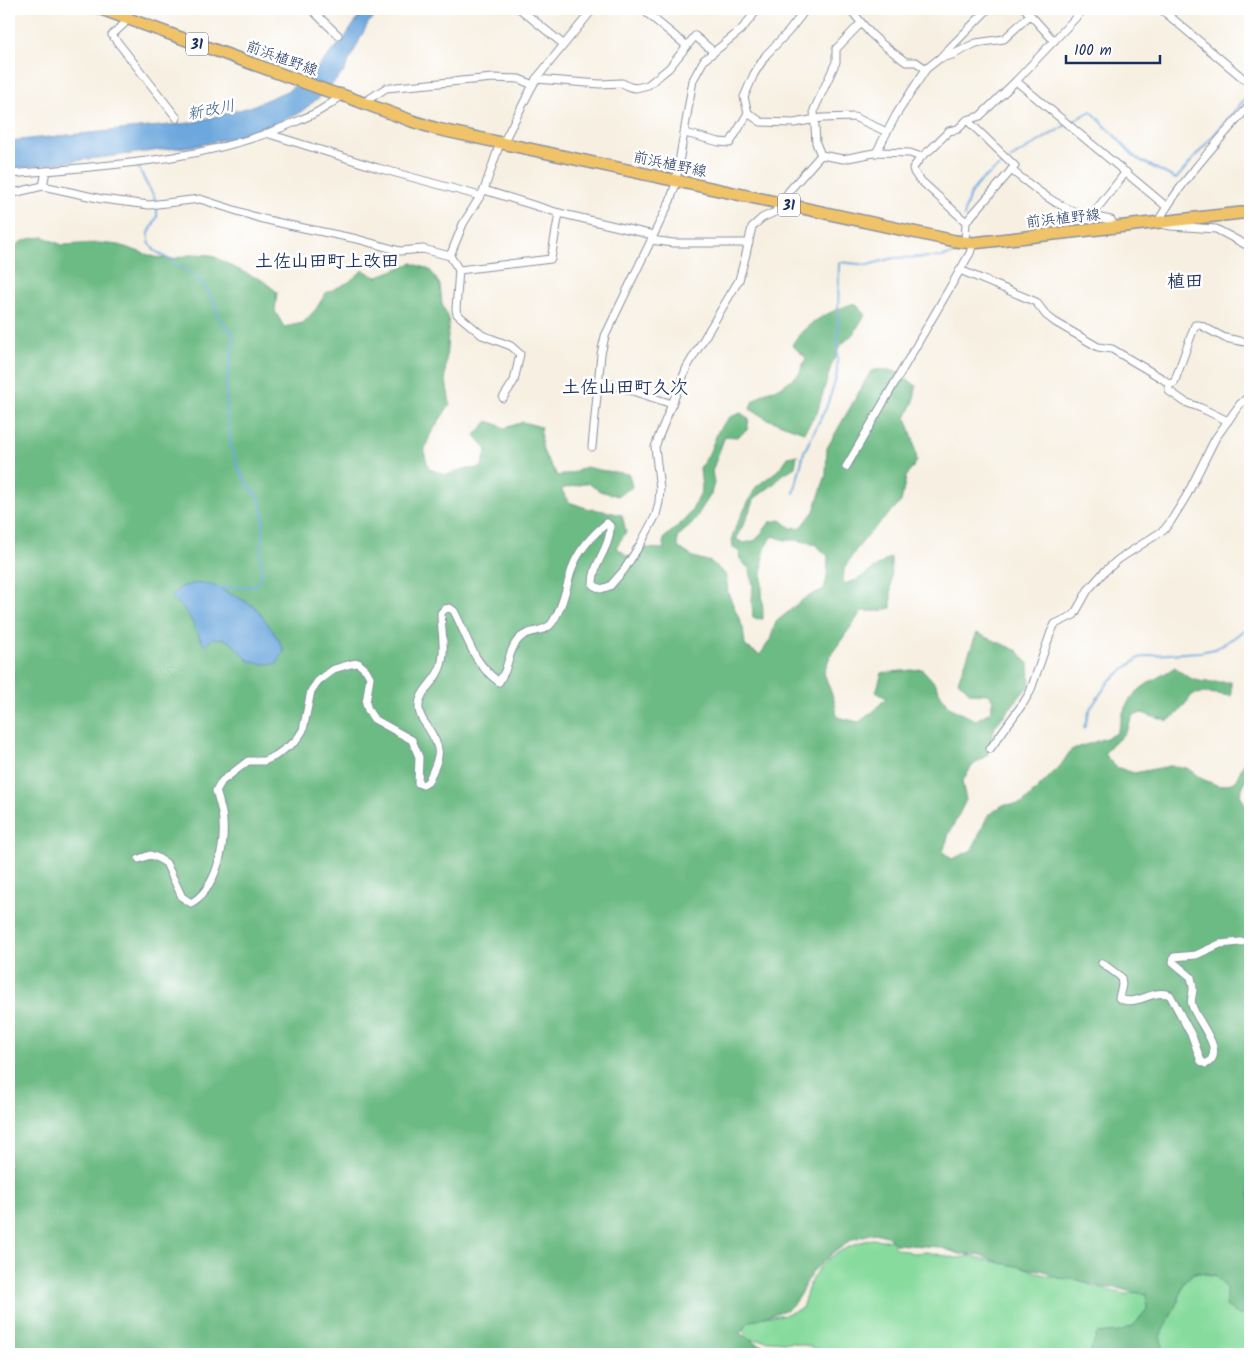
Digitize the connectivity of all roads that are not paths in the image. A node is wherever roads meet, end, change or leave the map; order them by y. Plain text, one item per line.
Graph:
1 (101, 9) edge
2 (311, 9) edge
3 (520, 9) edge
4 (593, 9) edge
5 (642, 9) edge
6 (758, 9) edge
7 (806, 9) edge
8 (850, 9) edge
9 (988, 9) edge
10 (1161, 9) edge
11 (1083, 10) edge
12 (1028, 12) edge
13 (129, 14) edge
14 (861, 23) junction
15 (338, 35) dead end
16 (1054, 41) junction
17 (564, 44) junction
18 (687, 46) junction
19 (714, 52) junction
20 (940, 58) junction
21 (926, 69) junction
22 (534, 82) junction
23 (1016, 82) junction
24 (1250, 84) edge
25 (339, 94) junction
26 (363, 103) junction
27 (1250, 105) edge
28 (748, 113) junction
29 (177, 118) dead end
30 (814, 119) junction
31 (967, 120) junction
32 (887, 132) junction
33 (684, 133) junction
34 (269, 134) junction
35 (501, 143) junction
36 (876, 152) junction
37 (822, 155) junction
38 (921, 157) junction
39 (1011, 170) junction
40 (46, 171) junction
41 (1126, 172) junction
42 (9, 174) edge
43 (677, 182) junction
44 (43, 186) junction
45 (482, 193) junction
46 (9, 194) edge
47 (781, 203) junction
48 (1167, 207) junction
49 (559, 212) junction
50 (1250, 212) edge
51 (1091, 216) junction
52 (966, 222) junction
53 (1157, 223) junction
54 (1115, 227) junction
55 (652, 238) junction
56 (748, 243) junction
57 (969, 243) junction
58 (1250, 247) edge
59 (450, 256) junction
60 (459, 270) junction
61 (960, 270) junction
62 (1250, 343) edge
63 (599, 380) junction
64 (1169, 384) junction
65 (1250, 395) edge
66 (502, 398) dead end
67 (672, 404) junction
68 (1228, 420) junction
69 (592, 447) dead end
70 (846, 467) dead end
71 (990, 749) dead end
72 (139, 858) dead end
73 (1250, 941) edge
74 (1102, 963) dead end

1 - 13 main road, 前浜植野線 / 31
2 - 15 street
3 - 17 street
4 - 17 street
5 - 18 street
6 - 19 street
7 - 28 street
8 - 14 street
9 - 20 street
10 - 24 street
11 - 16 street
12 - 16 street
12 - 20 street
13 - 25 main road, 前浜植野線 / 31
13 - 29 street
14 - 21 street
14 - 30 street
16 - 23 street
17 - 22 street
18 - 19 street
18 - 22 street
19 - 33 street
20 - 21 street
21 - 32 street
22 - 26 street
22 - 35 street
23 - 31 street
23 - 41 street
25 - 26 main road, 前浜植野線 / 31
25 - 34 street
26 - 35 main road, 前浜植野線 / 31
27 - 48 street
28 - 30 street
28 - 33 street
30 - 32 street
30 - 37 street
31 - 38 street
31 - 39 street
32 - 36 street
33 - 43 street
34 - 40 street
34 - 45 street
35 - 43 main road, 前浜植野線 / 31
35 - 45 street
36 - 37 street
36 - 38 street
37 - 47 street
38 - 52 street
39 - 51 street
39 - 52 street
40 - 42 street
40 - 44 street
41 - 48 street
41 - 51 street
43 - 47 main road, 前浜植野線 / 31
43 - 55 street
44 - 46 street
44 - 59 street
45 - 49 street
45 - 59 street
47 - 56 street
47 - 57 main road, 前浜植野線 / 31
48 - 53 street
49 - 55 street
49 - 60 street
50 - 53 main road, 前浜植野線 / 31
51 - 54 street
52 - 57 street
53 - 54 main road, 前浜植野線 / 31
53 - 58 street
54 - 57 main road, 前浜植野線 / 31
55 - 56 street
55 - 63 street
56 - 67 street
57 - 61 street
59 - 60 street
60 - 66 street
61 - 64 street
61 - 70 street
62 - 64 street
63 - 67 street
63 - 69 street
64 - 68 street
65 - 68 street
67 - 72 street
68 - 71 street
73 - 74 street

